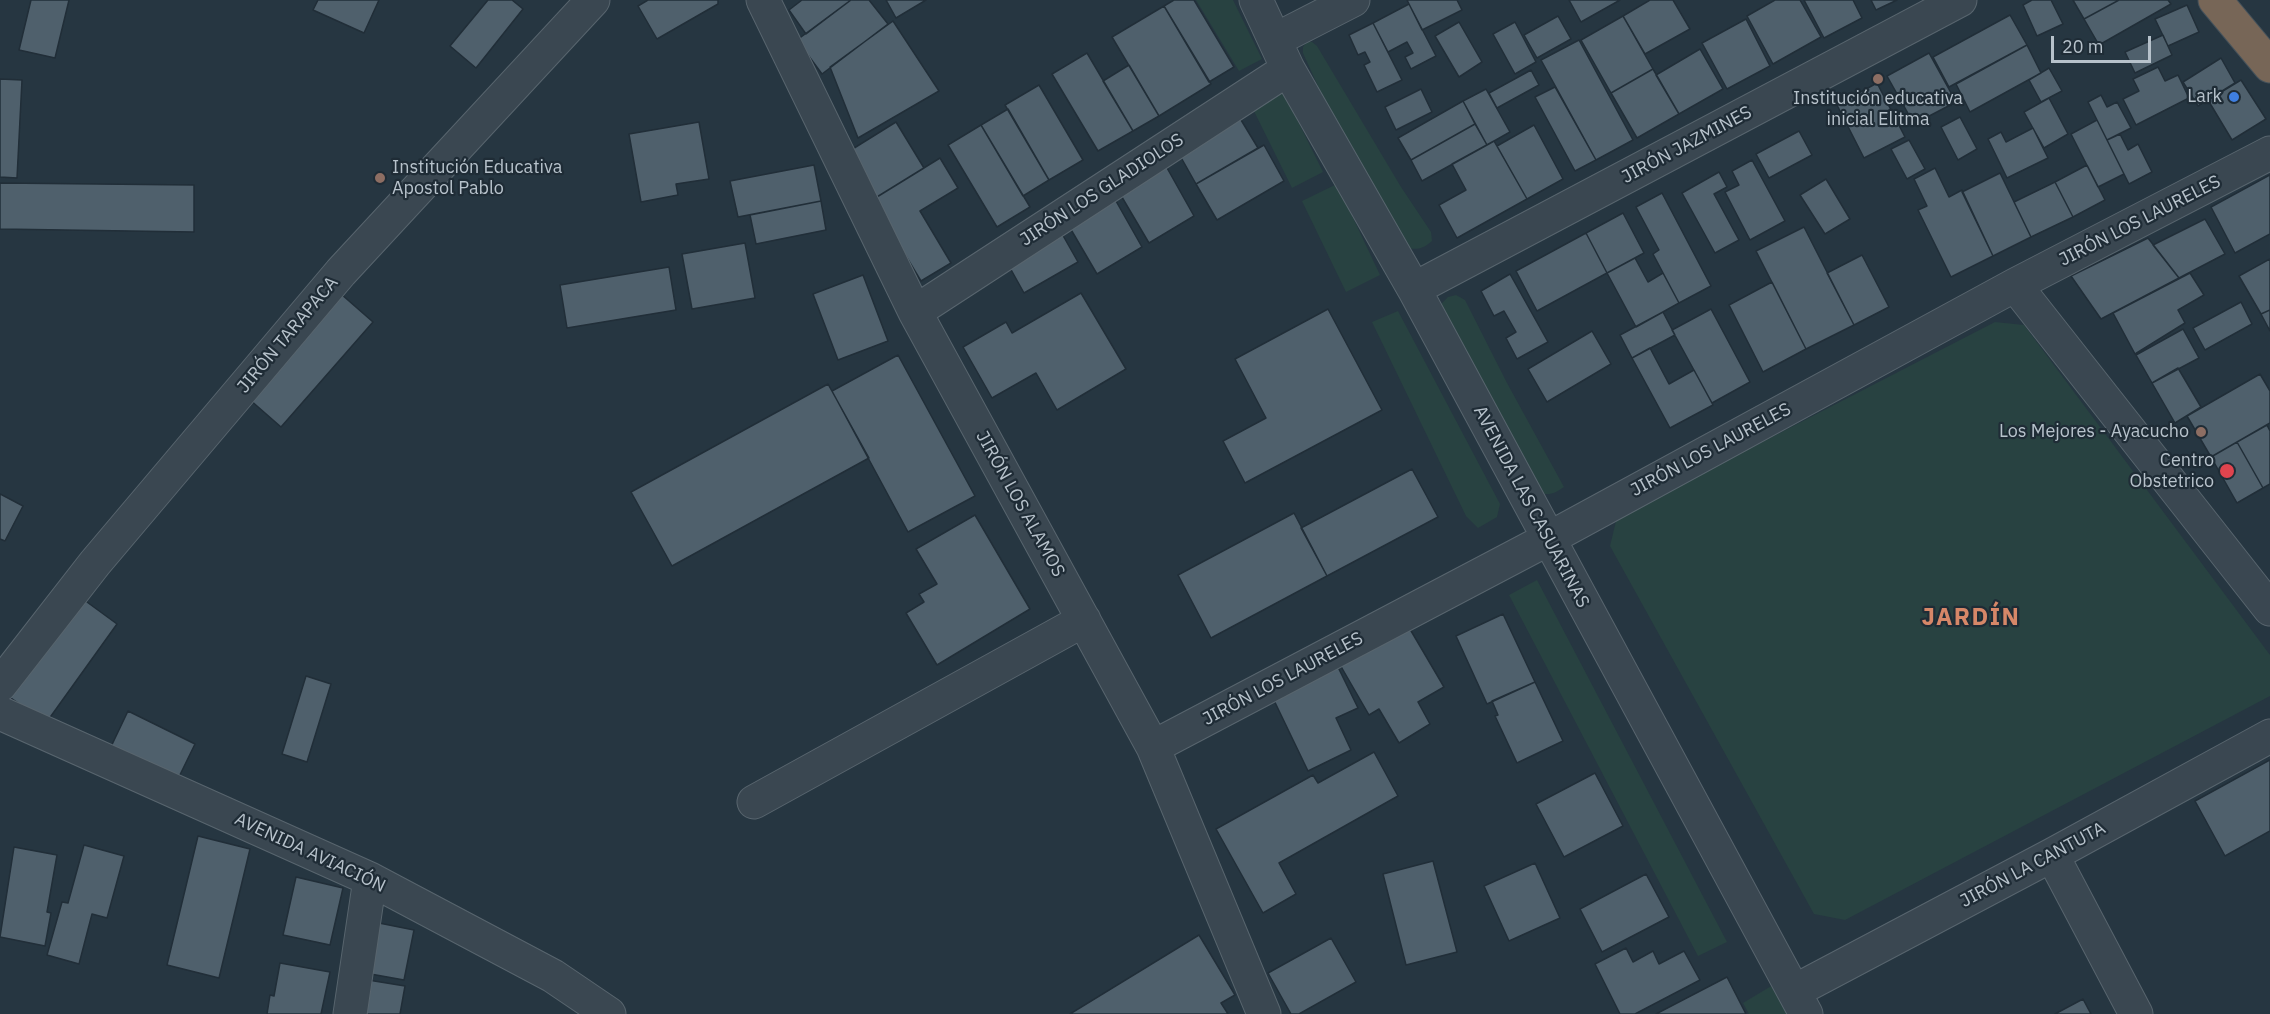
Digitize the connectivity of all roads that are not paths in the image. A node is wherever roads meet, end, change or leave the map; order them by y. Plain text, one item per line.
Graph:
1 (593, 0) edge
2 (763, 0) edge
3 (1256, 0) edge
4 (1353, 0) edge
5 (1960, 0) edge
6 (2215, 0) edge
7 (1282, 54) junction
8 (2270, 66) edge
9 (2270, 153) edge
10 (2015, 285) junction
11 (1414, 289) junction
12 (915, 312) junction
13 (1548, 539) junction
14 (2270, 609) edge
15 (1084, 620) junction
16 (0, 685) edge
17 (0, 713) edge
18 (2270, 735) edge
19 (1153, 747) junction
20 (754, 802) dead end
21 (2052, 855) junction
22 (370, 879) junction
23 (1800, 1002) edge
24 (350, 1014) edge
25 (609, 1014) edge
26 (1264, 1014) edge
27 (2136, 1014) edge

1 - 16 street, JIRÓN TARAPACA
2 - 12 street, JIRÓN LOS ALAMOS
3 - 7 street, AVENIDA LAS CASUARINAS
4 - 7 street, JIRÓN LOS GLADIOLOS
5 - 11 street, JIRÓN JAZMINES
6 - 8 highway
7 - 11 street, AVENIDA LAS CASUARINAS
7 - 12 street, JIRÓN LOS GLADIOLOS
9 - 10 street, JIRÓN LOS LAURELES
10 - 13 street, JIRÓN LOS LAURELES
10 - 14 street
11 - 13 street, AVENIDA LAS CASUARINAS
12 - 15 street, JIRÓN LOS ALAMOS
13 - 19 street, JIRÓN LOS LAURELES
13 - 23 street, AVENIDA LAS CASUARINAS
15 - 19 street, JIRÓN LOS ALAMOS
15 - 20 street
17 - 22 street, AVENIDA AVIACIÓN
18 - 21 street, JIRÓN LA CANTUTA
19 - 26 street, JIRÓN LOS ALAMOS
21 - 23 street, JIRÓN LA CANTUTA
21 - 27 street
22 - 24 street
22 - 25 street, AVENIDA AVIACIÓN

